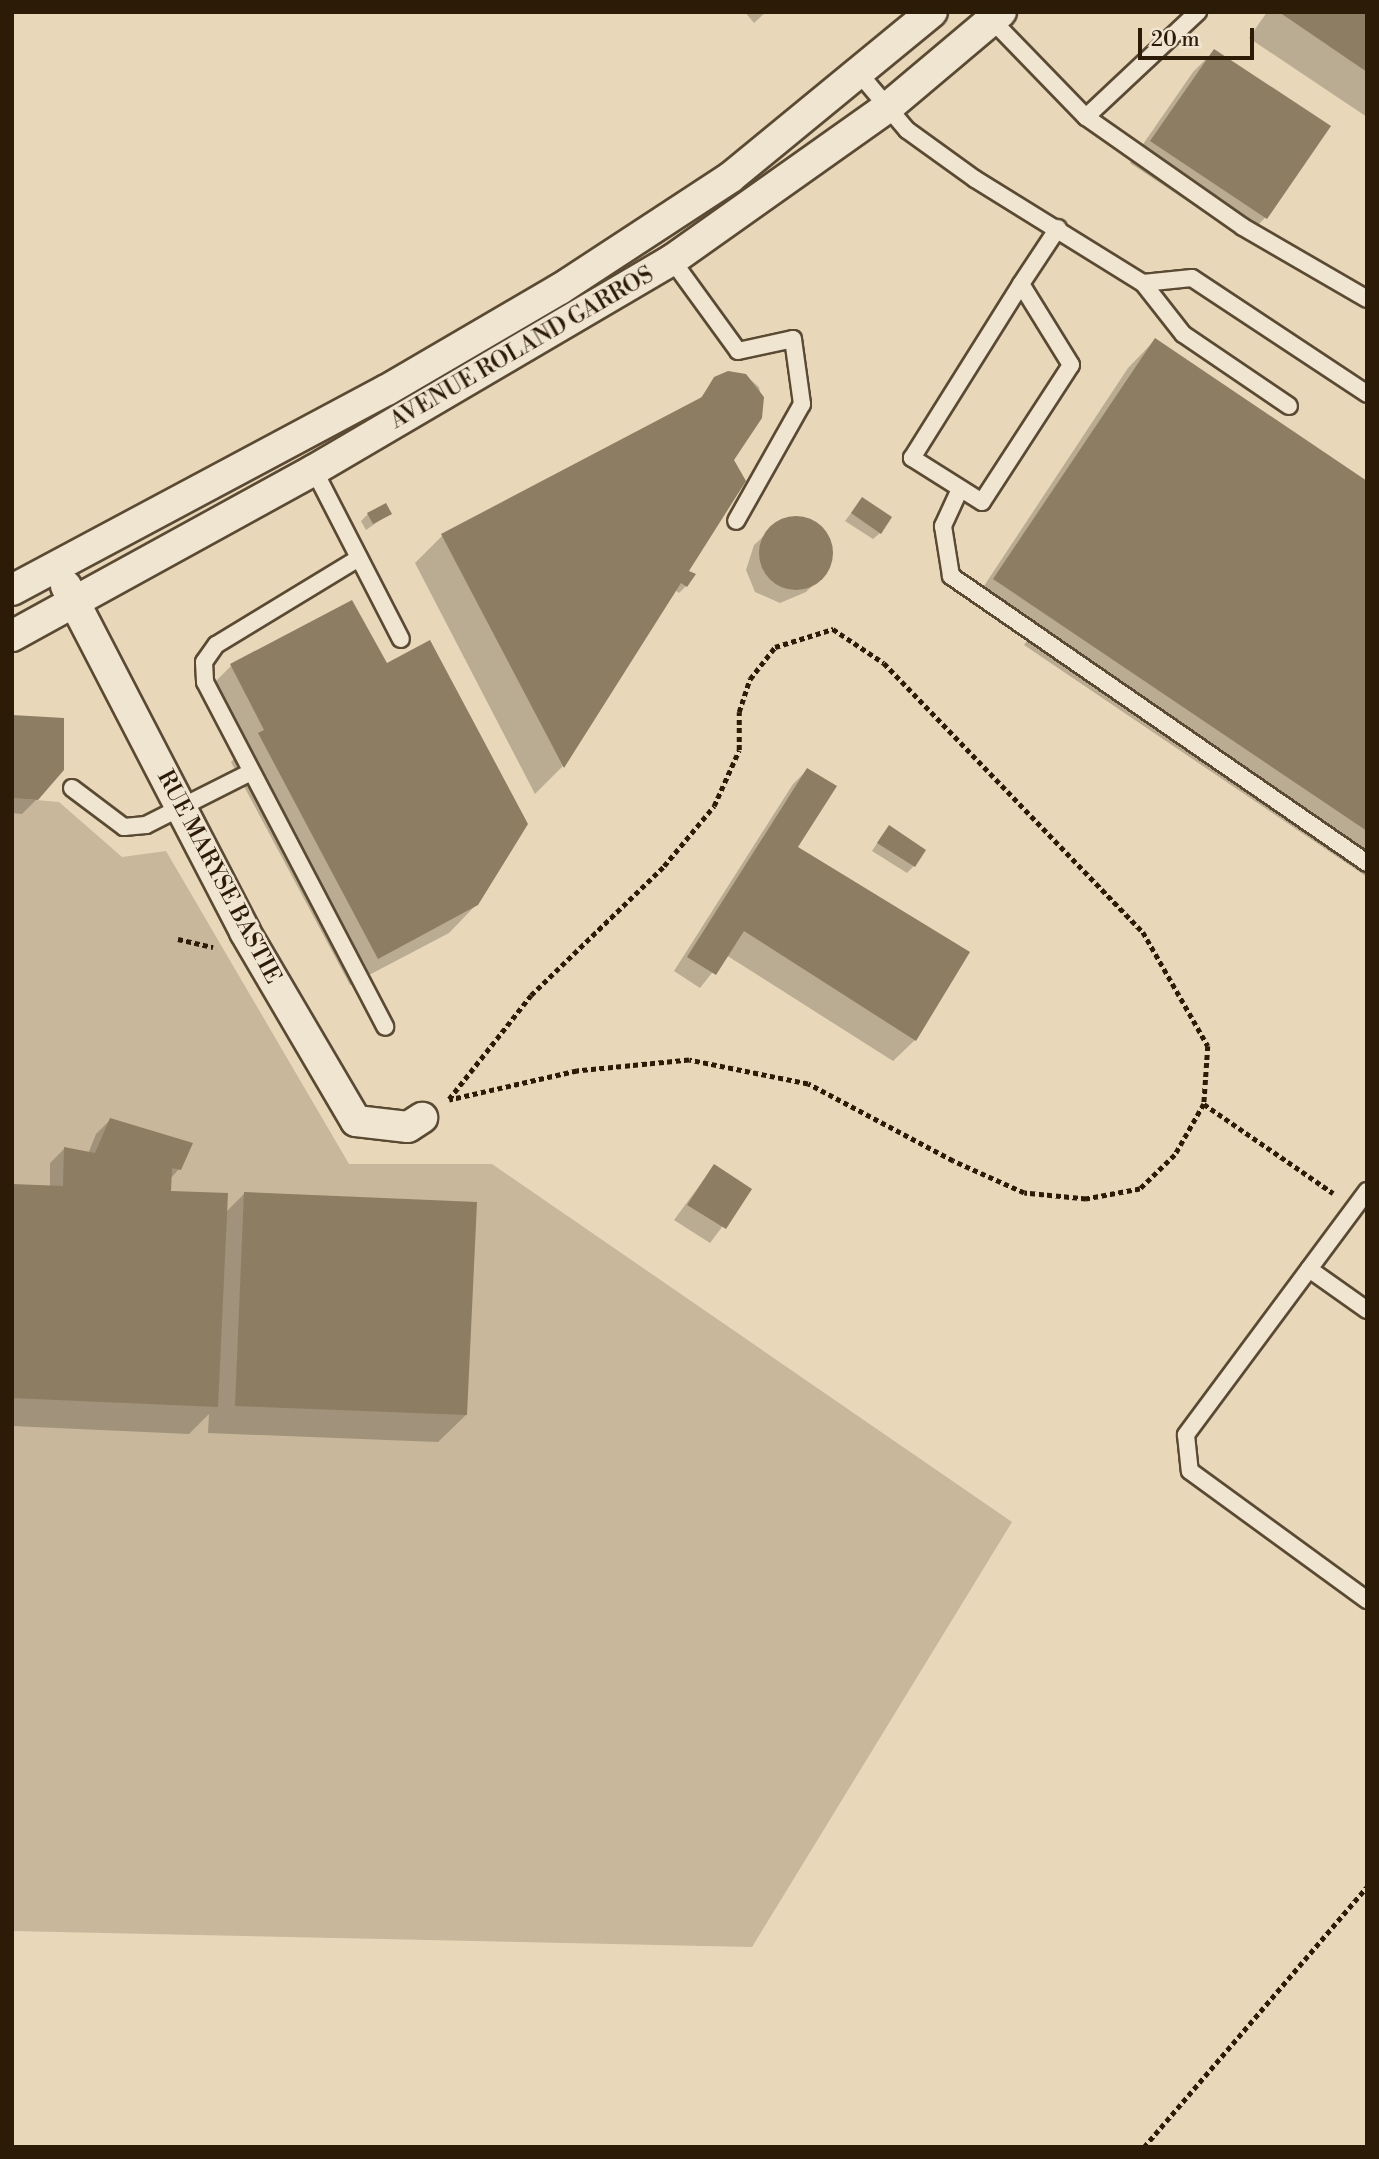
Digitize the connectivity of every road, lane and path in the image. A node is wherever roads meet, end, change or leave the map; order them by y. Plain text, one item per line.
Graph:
1 (932, 12) edge
2 (1198, 12) edge
3 (992, 15) edge
4 (858, 72) junction
5 (887, 108) junction
6 (1086, 117) junction
7 (1058, 228) junction
8 (672, 260) junction
9 (1143, 283) junction
10 (1021, 284) junction
11 (1367, 299) edge
12 (1367, 394) edge
13 (1289, 406) dead end
14 (314, 470) junction
15 (960, 489) junction
16 (736, 521) dead end
17 (359, 558) junction
18 (57, 566) junction
19 (12, 590) edge
20 (74, 601) junction
21 (12, 636) edge
22 (401, 639) dead end
23 (251, 772) junction
24 (72, 788) dead end
25 (182, 807) junction
26 (1367, 863) edge
27 (385, 1027) dead end
28 (1204, 1104) junction
29 (422, 1118) dead end
30 (1367, 1191) edge
31 (1355, 1207) junction
32 (1309, 1269) junction
33 (1367, 1310) edge
34 (1367, 1600) edge
35 (1367, 1887) edge
36 (1144, 2147) edge

1 - 4 street, AVENUE ROLAND GARROS
2 - 6 lane
3 - 5 street, AVENUE ROLAND GARROS
3 - 6 lane
4 - 5 lane
4 - 18 street, AVENUE ROLAND GARROS
5 - 7 lane
5 - 8 street, AVENUE ROLAND GARROS
6 - 11 lane
7 - 9 lane
7 - 10 lane
8 - 14 street, AVENUE ROLAND GARROS
8 - 16 lane
9 - 12 lane
9 - 13 lane
10 - 15 lane
10 - 15 lane
14 - 17 lane
14 - 20 street, AVENUE ROLAND GARROS
15 - 26 lane
17 - 22 lane
17 - 23 lane
18 - 19 street, AVENUE ROLAND GARROS
18 - 20 street, RUE MARYSE BASTIE
20 - 21 street, AVENUE ROLAND GARROS
20 - 25 street, RUE MARYSE BASTIE
23 - 25 lane
23 - 27 lane
24 - 25 lane
25 - 29 street, RUE MARYSE BASTIE
28 - 28 path
28 - 31 path
30 - 31 lane
31 - 32 lane
32 - 33 lane
32 - 34 lane
35 - 36 path

